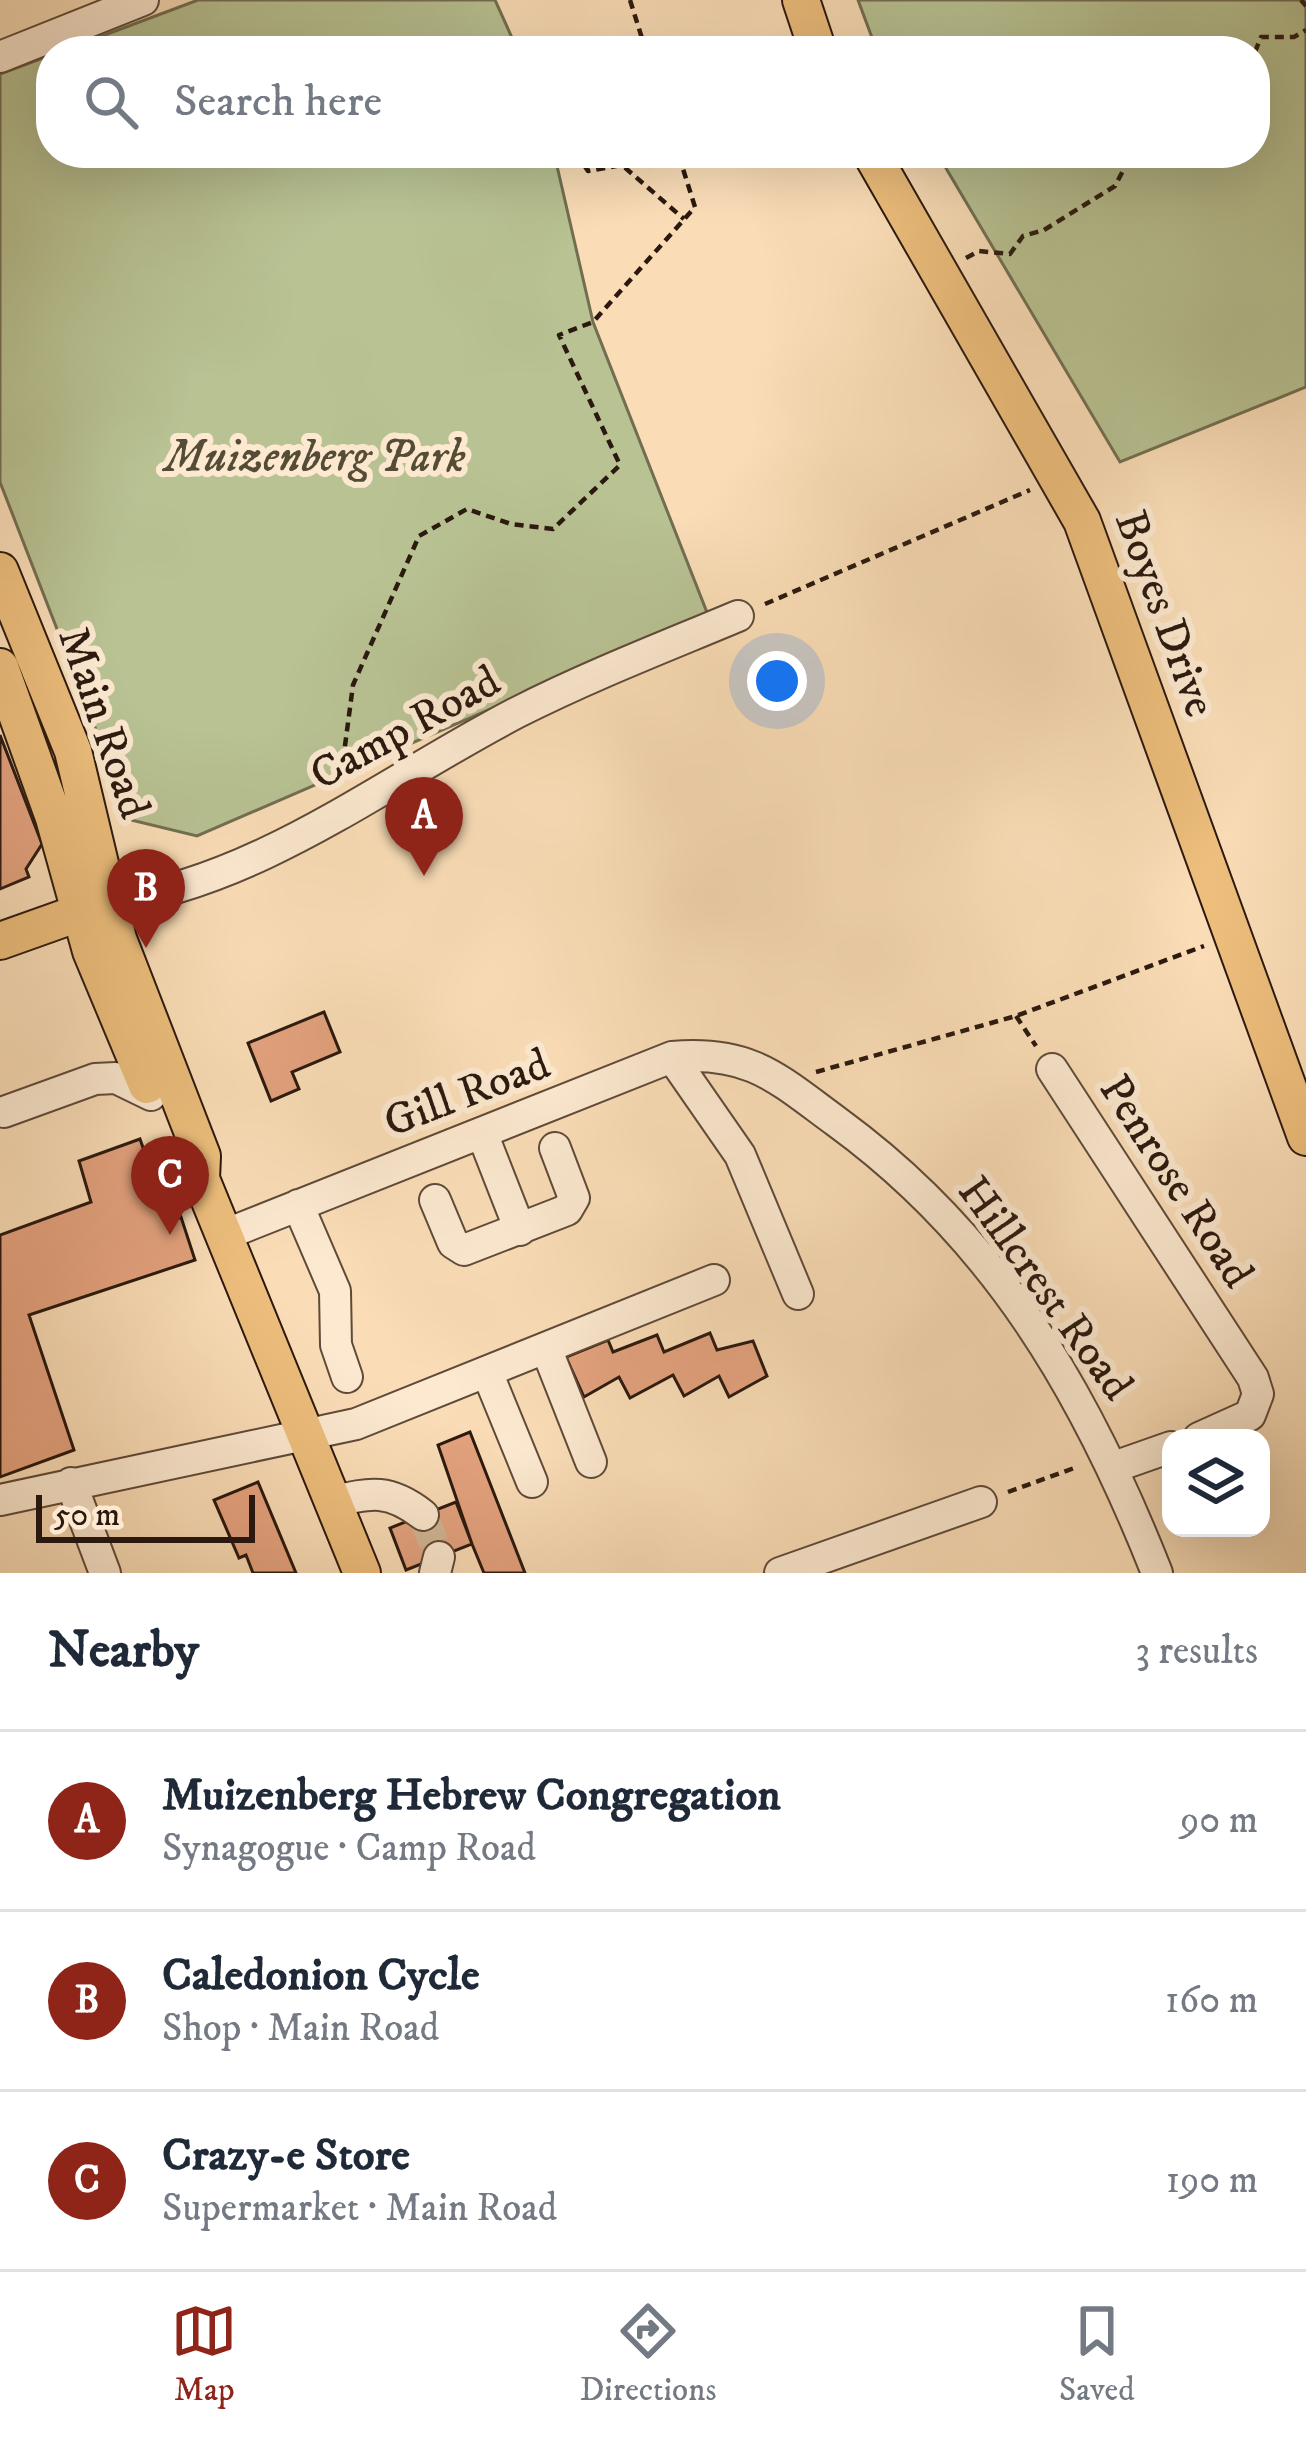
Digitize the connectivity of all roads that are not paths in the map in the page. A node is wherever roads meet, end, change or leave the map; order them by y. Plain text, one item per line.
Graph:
1 (143, 0) edge
2 (801, 0) edge
3 (93, 9) edge
4 (41, 36) edge
5 (813, 36) edge
6 (36, 38) edge
7 (0, 57) edge
8 (880, 168) edge
9 (0, 571) edge
10 (738, 616) road end
11 (0, 667) edge
12 (95, 906) junction
13 (0, 941) edge
14 (672, 1058) junction
15 (745, 1061) joint
16 (1052, 1069) road end
17 (152, 1095) junction
18 (4, 1112) dead end
19 (482, 1133) junction
20 (1306, 1137) edge
21 (556, 1148) dead end
22 (202, 1179) junction
23 (435, 1200) dead end
24 (298, 1205) junction
25 (520, 1230) junction
26 (224, 1234) junction
27 (714, 1280) dead end
28 (798, 1294) dead end
29 (546, 1348) junction
30 (487, 1372) junction
31 (347, 1377) dead end
32 (1222, 1429) edge
33 (304, 1432) junction
34 (1162, 1451) edge
35 (591, 1462) dead end
36 (1114, 1467) junction
37 (532, 1482) dead end
38 (71, 1484) junction
39 (0, 1500) edge
40 (332, 1502) junction
41 (981, 1502) road end
42 (423, 1515) dead end
43 (843, 1562) edge
44 (105, 1573) edge
45 (362, 1573) edge
46 (780, 1573) edge
47 (1157, 1573) edge

1 - 3 street
2 - 5 main road
3 - 4 street
6 - 7 street
8 - 20 main road, Boyes Drive
9 - 12 main road, Main Road
10 - 12 street, Camp Road
11 - 12 main road, Main Road
12 - 13 main road
12 - 17 main road, Main Road
12 - 22 main road, Main Road
14 - 15 street, Gill Road
14 - 19 street, Gill Road
14 - 28 street
15 - 36 street, Hillcrest Road
16 - 32 street, Penrose Road
17 - 18 street
17 - 22 main road, Main Road
19 - 24 street, Gill Road
19 - 25 street
21 - 25 street
22 - 26 main road, Main Road
23 - 25 street
24 - 26 street, Gill Road
24 - 31 street
26 - 33 main road, Main Road
27 - 29 street
29 - 30 street
29 - 35 street
30 - 33 street
30 - 37 street
33 - 38 street
33 - 40 main road, Main Road
34 - 36 street
36 - 47 street, Hillcrest Road
38 - 39 street
38 - 44 street
40 - 42 street
40 - 45 main road, Main Road
41 - 43 street
43 - 46 street

